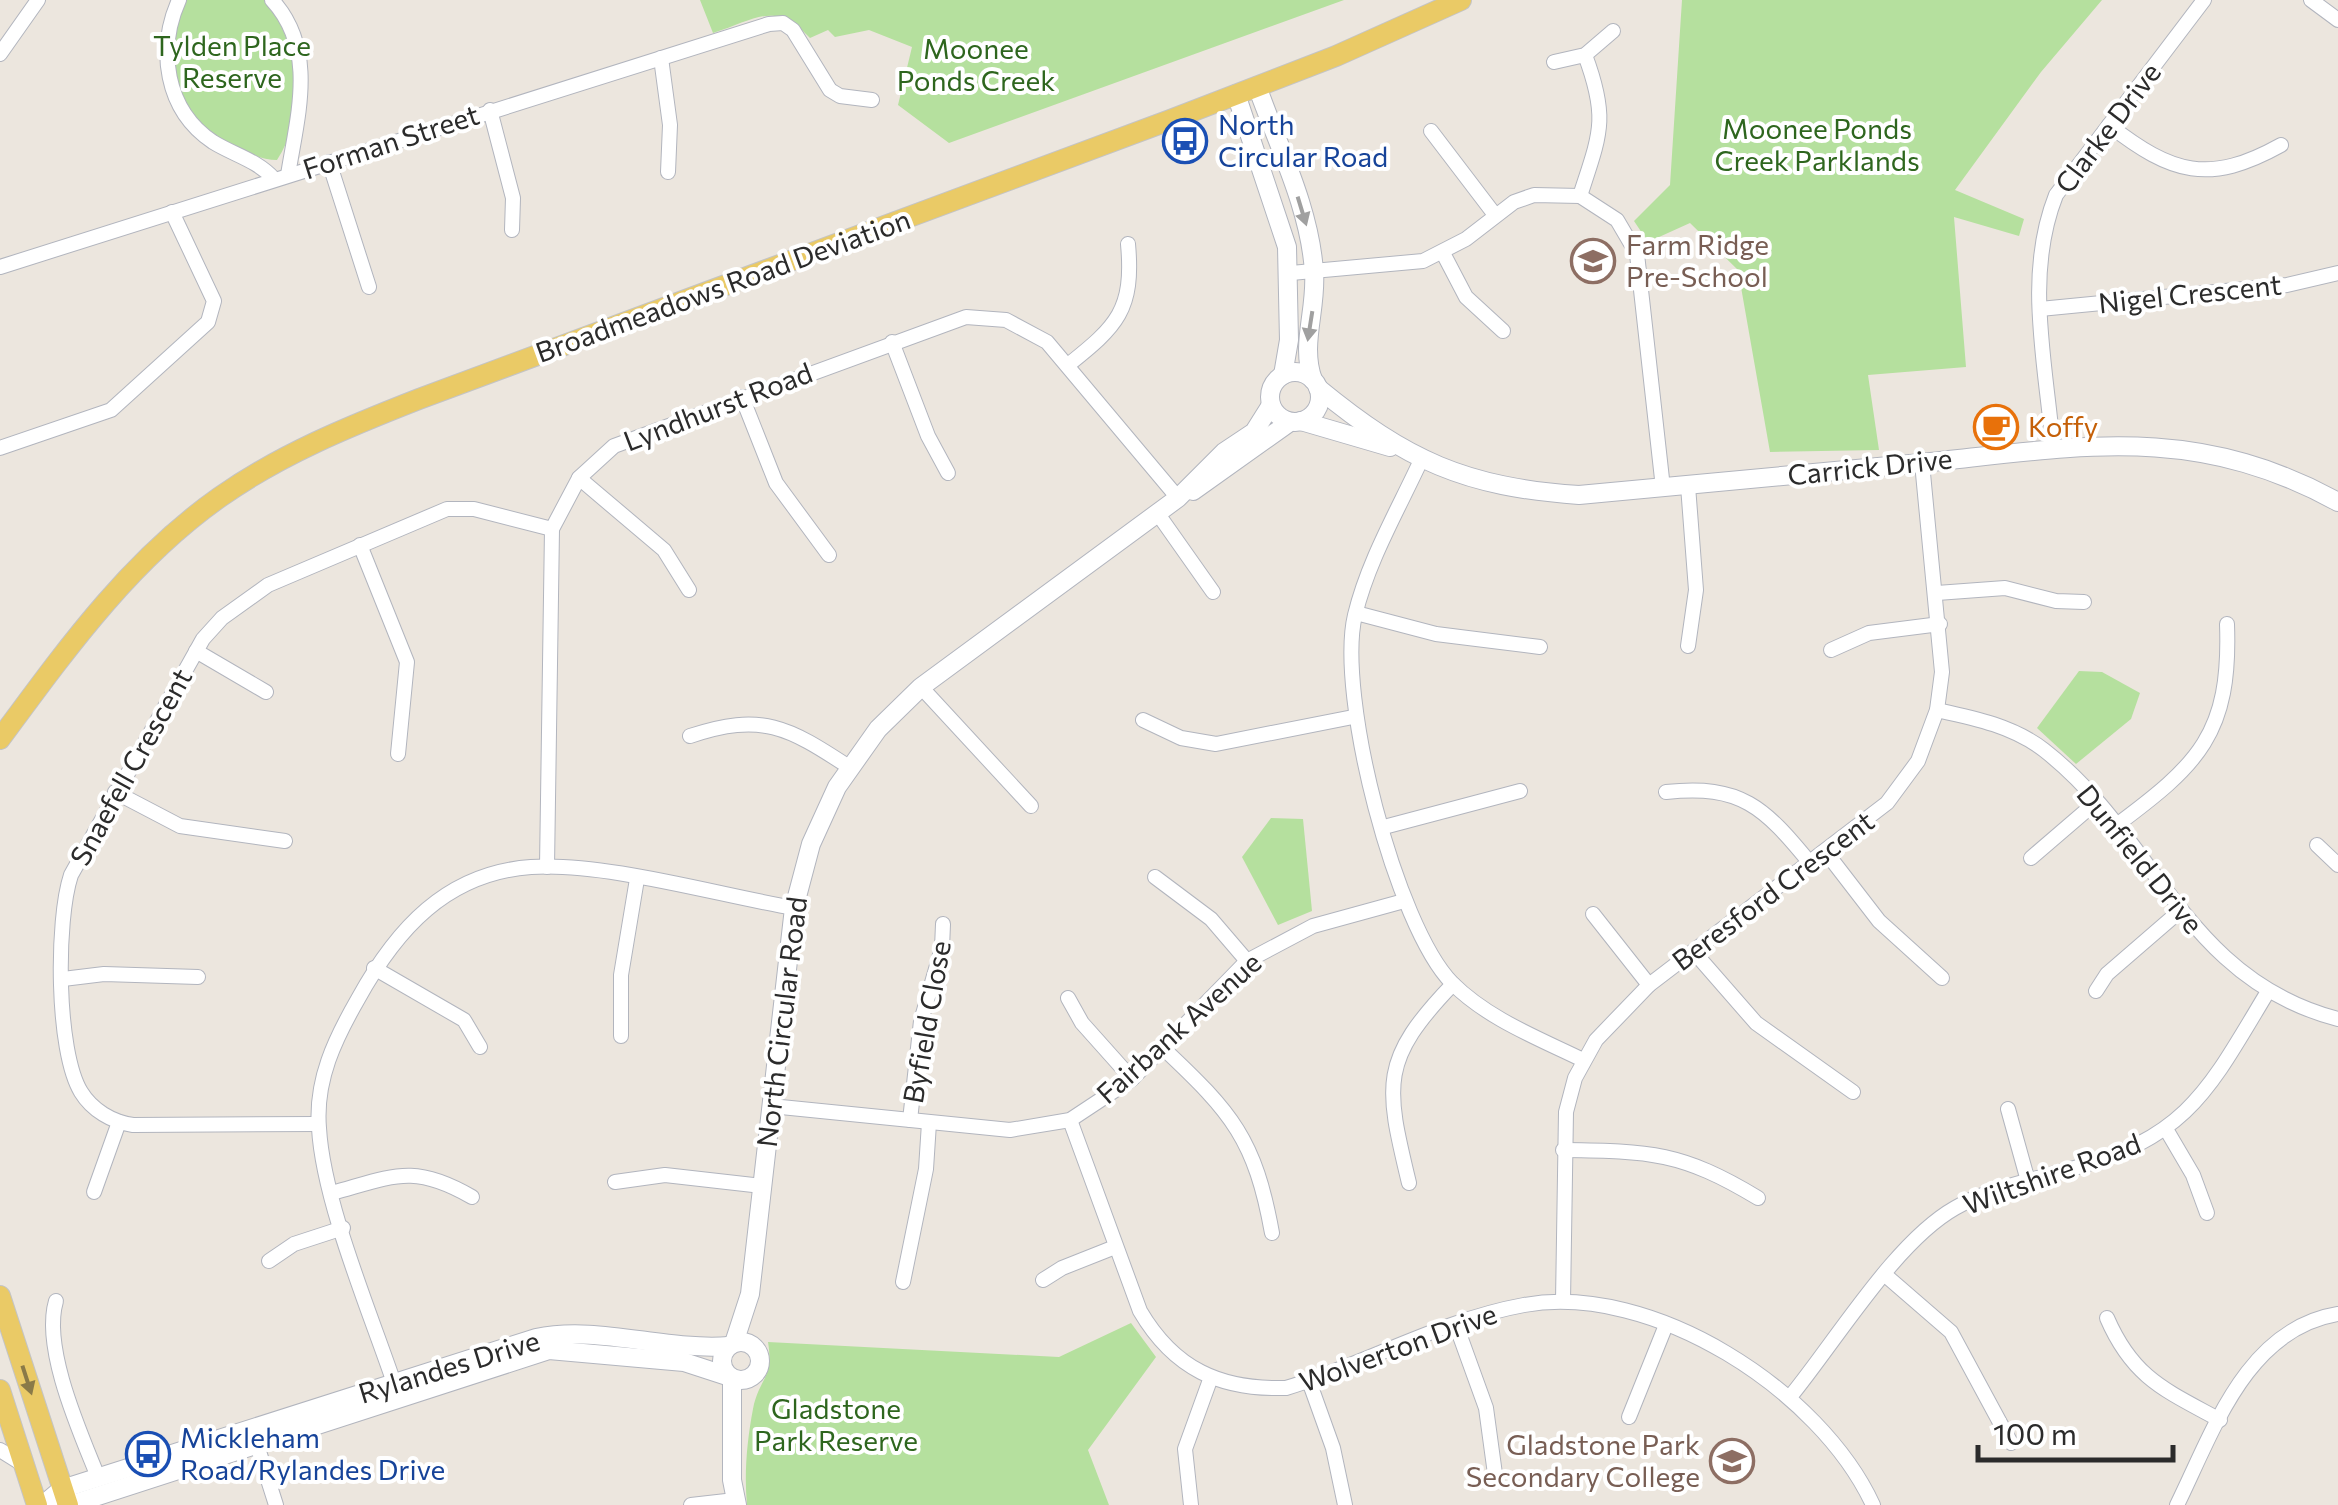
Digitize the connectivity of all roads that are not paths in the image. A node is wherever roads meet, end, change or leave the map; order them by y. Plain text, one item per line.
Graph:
1 (38, 0) edge
2 (179, 0) edge
3 (272, 0) edge
4 (1460, 0) edge
5 (2204, 0) edge
6 (2310, 0) edge
7 (2338, 20) edge
8 (1613, 31) dead end
9 (0, 54) edge
10 (1585, 55) junction
11 (661, 58) junction
12 (1554, 62) dead end
13 (1257, 86) junction
14 (1236, 94) junction
15 (872, 100) dead end
16 (490, 110) junction
17 (2109, 124) junction
18 (1431, 130) dead end
19 (2281, 145) dead end
20 (329, 162) junction
21 (668, 172) dead end
22 (281, 177) junction
23 (1291, 178) junction
24 (1268, 188) junction
25 (1580, 196) junction
26 (172, 212) junction
27 (1495, 215) junction
28 (512, 230) dead end
29 (1128, 244) dead end
30 (1444, 253) junction
31 (0, 267) edge
32 (1290, 272) junction
33 (1314, 272) junction
34 (2338, 273) edge
35 (369, 287) dead end
36 (2040, 310) junction
37 (1503, 331) dead end
38 (892, 342) junction
39 (1068, 365) junction
40 (1284, 375) junction
41 (1316, 384) junction
42 (742, 397) junction
43 (1271, 405) junction
44 (1346, 408) junction
45 (1296, 421) junction
46 (1332, 433) junction
47 (0, 448) edge
48 (2053, 448) junction
49 (1400, 450) junction
50 (1421, 460) junction
51 (1922, 463) junction
52 (948, 473) dead end
53 (578, 478) junction
54 (1688, 486) junction
55 (1663, 488) junction
56 (1178, 498) junction
57 (2338, 502) edge
58 (1158, 514) junction
59 (552, 529) junction
60 (360, 545) junction
61 (829, 555) dead end
62 (689, 590) dead end
63 (1213, 592) dead end
64 (1937, 593) junction
65 (2084, 602) dead end
66 (1356, 613) junction
67 (1940, 624) junction
68 (2227, 624) dead end
69 (1688, 646) dead end
70 (1540, 647) dead end
71 (1831, 650) dead end
72 (196, 651) junction
73 (50, 671) junction
74 (920, 687) junction
75 (266, 692) dead end
76 (1936, 710) junction
77 (1354, 717) junction
78 (0, 718) edge
79 (1143, 720) dead end
80 (690, 736) dead end
81 (0, 739) edge
82 (398, 754) dead end
83 (849, 767) junction
84 (1520, 791) dead end
85 (115, 792) junction
86 (1666, 792) dead end
87 (2094, 803) junction
88 (1031, 806) dead end
89 (1384, 827) junction
90 (2114, 827) junction
91 (285, 842) dead end
92 (2317, 845) dead end
93 (1826, 850) junction
94 (2031, 858) dead end
95 (1810, 863) junction
96 (2338, 865) edge
97 (547, 867) junction
98 (1155, 877) dead end
99 (637, 879) junction
100 (1404, 900) junction
101 (794, 908) junction
102 (2181, 910) junction
103 (1593, 914) dead end
104 (943, 924) dead end
105 (1694, 952) junction
106 (1247, 960) junction
107 (374, 968) junction
108 (198, 977) dead end
109 (63, 978) junction
110 (1942, 978) dead end
111 (1453, 984) junction
112 (1650, 985) junction
113 (2096, 992) dead end
114 (2267, 993) junction
115 (1068, 998) dead end
116 (2338, 1019) edge
117 (622, 1036) dead end
118 (480, 1047) dead end
119 (1164, 1048) junction
120 (1583, 1060) junction
121 (1132, 1079) junction
122 (1853, 1092) dead end
123 (771, 1106) junction
124 (2008, 1109) dead end
125 (910, 1120) junction
126 (1070, 1120) junction
127 (119, 1122) junction
128 (929, 1123) junction
129 (318, 1124) junction
130 (2166, 1129) junction
131 (1564, 1150) junction
132 (2028, 1181) junction
133 (614, 1182) dead end
134 (1409, 1183) dead end
135 (762, 1186) junction
136 (94, 1192) dead end
137 (332, 1193) junction
138 (472, 1198) dead end
139 (1758, 1198) dead end
140 (2207, 1213) dead end
141 (343, 1228) junction
142 (1272, 1233) dead end
143 (1116, 1248) junction
144 (268, 1261) dead end
145 (1884, 1274) junction
146 (1043, 1280) dead end
147 (903, 1282) dead end
148 (750, 1294) junction
149 (0, 1296) edge
150 (1563, 1300) junction
151 (56, 1301) dead end
152 (2338, 1314) edge
153 (2107, 1318) dead end
154 (1456, 1325) junction
155 (1666, 1325) junction
156 (596, 1345) junction
157 (732, 1345) junction
158 (756, 1349) junction
159 (736, 1378) junction
160 (1210, 1380) junction
161 (1309, 1382) junction
162 (0, 1390) edge
163 (396, 1390) junction
164 (1790, 1397) junction
165 (1629, 1417) dead end
166 (2220, 1420) junction
167 (255, 1437) junction
168 (2011, 1443) dead end
169 (0, 1450) edge
170 (25, 1466) junction
171 (1495, 1474) dead end
172 (98, 1477) junction
173 (125, 1487) junction
174 (67, 1500) edge
175 (736, 1503) edge
176 (40, 1505) edge
177 (113, 1505) edge
178 (276, 1505) edge
179 (692, 1505) edge
180 (1191, 1505) edge
181 (1344, 1505) edge
182 (1873, 1505) edge
183 (2176, 1505) edge

1 - 9 street
2 - 22 street
3 - 22 street
4 - 13 main road, Broadmeadows Road Deviation
5 - 17 street, Clarke Drive
6 - 7 street
8 - 10 street
10 - 12 street
10 - 25 street
11 - 15 street, Forman Street
11 - 16 street, Forman Street
11 - 21 street
13 - 14 main road, Broadmeadows Road Deviation
13 - 23 street
14 - 24 street
14 - 73 main road, Broadmeadows Road Deviation
16 - 20 street, Forman Street
16 - 28 street
17 - 19 street
17 - 36 street, Clarke Drive
18 - 27 street
20 - 22 street, Forman Street
20 - 35 street
22 - 26 street, Forman Street
23 - 24 street
23 -> 33 street
24 - 32 street
25 - 27 street
25 - 55 street
26 - 31 street, Forman Street
26 - 47 street
27 - 30 street
29 - 39 street
30 - 33 street
30 - 37 street
32 - 33 street
32 - 40 street
33 -> 41 street
34 - 36 street, Nigel Crescent
36 - 48 street, Clarke Drive
38 - 39 street, Lyndhurst Road
38 - 42 street, Lyndhurst Road
38 - 52 street
39 - 56 street, Lyndhurst Road
40 - 41 street
40 - 43 street
41 - 44 street, Carrick Drive
41 - 45 street
42 - 53 street, Lyndhurst Road
42 - 61 street
43 - 45 street
43 - 56 street, North Circular Road
44 - 46 street
44 - 49 street, Carrick Drive
45 - 46 street, Carrick Drive
45 - 56 street, North Circular Road
46 - 49 street, Carrick Drive
48 - 51 street, Carrick Drive
48 - 57 street, Carrick Drive
49 - 50 street, Carrick Drive
50 - 55 street, Carrick Drive
50 - 66 street
51 - 54 street, Carrick Drive
51 - 64 street, Beresford Crescent
53 - 59 street, Lyndhurst Road
53 - 62 street
54 - 55 street, Carrick Drive
54 - 69 street
56 - 58 street, North Circular Road
58 - 63 street
58 - 74 street, North Circular Road
59 - 60 street, Snaefell Crescent
59 - 97 street, Lyndhurst Road
60 - 72 street, Snaefell Crescent
60 - 82 street
64 - 65 street
64 - 67 street, Beresford Crescent
66 - 70 street
66 - 77 street
67 - 71 street
67 - 76 street, Beresford Crescent
68 - 90 street
72 - 75 street
72 - 85 street, Snaefell Crescent
73 - 78 main road, Broadmeadows Road Deviation
73 - 81 main road, Broadmeadows Road Deviation
74 - 83 street, North Circular Road
74 - 88 street
76 - 87 street, Dunfield Drive
76 - 93 street, Beresford Crescent
77 - 79 street
77 - 89 street
80 - 83 street
83 - 101 street, North Circular Road
84 - 89 street
85 - 91 street
85 - 109 street, Snaefell Crescent
86 - 95 street
87 - 90 street, Dunfield Drive
87 - 94 street
89 - 100 street
90 - 102 street, Dunfield Drive
92 - 96 street
93 - 95 street, Beresford Crescent
93 - 110 street
95 - 105 street, Beresford Crescent
97 - 99 street
97 - 107 street
98 - 106 street
99 - 101 street
99 - 117 street
100 - 106 street, Fairbank Avenue
100 - 111 street
101 - 123 street, North Circular Road
102 - 113 street
102 - 114 street, Dunfield Drive
103 - 112 street
104 - 125 street, Byfield Close
105 - 112 street, Beresford Crescent
105 - 122 street
106 - 119 street, Fairbank Avenue
107 - 118 street
107 - 129 street
108 - 109 street
109 - 127 street, Snaefell Crescent
111 - 120 street
111 - 134 street
112 - 120 street, Beresford Crescent
114 - 116 street, Dunfield Drive
114 - 130 street, Wiltshire Road
115 - 121 street
119 - 121 street, Fairbank Avenue
119 - 142 street
120 - 131 street, Beresford Crescent
121 - 126 street, Fairbank Avenue
123 - 125 street, Fairbank Avenue
123 - 135 street, North Circular Road
124 - 132 street
125 - 128 street, Fairbank Avenue
126 - 128 street, Fairbank Avenue
126 - 143 street, Wolverton Drive
127 - 129 street
127 - 136 street
128 - 147 street
129 - 137 street
130 - 132 street, Wiltshire Road
130 - 140 street
131 - 139 street
131 - 150 street, Beresford Crescent
132 - 145 street, Wiltshire Road
133 - 135 street
135 - 148 street, North Circular Road
137 - 138 street
137 - 141 street
141 - 144 street
141 - 163 street
143 - 146 street
143 - 160 street, Wolverton Drive
145 - 164 street, Wiltshire Road
145 - 168 street
148 - 157 street, North Circular Road
148 - 158 street, North Circular Road
149 -> 174 main road
150 - 154 street, Wolverton Drive
150 - 155 street, Wolverton Drive
151 - 172 street
152 - 166 street
153 - 166 street
154 - 161 street, Wolverton Drive
154 - 171 street
155 - 164 street, Wolverton Drive
155 - 165 street
156 - 157 street, Rylandes Drive
156 - 159 street, Rylandes Drive
156 - 163 street, Rylandes Drive
157 - 158 street
157 - 159 street
158 - 159 street
159 - 175 street
160 - 161 street, Wolverton Drive
160 - 180 street
161 - 181 street
162 - 170 main road
163 - 167 street, Rylandes Drive
164 - 182 street, Wolverton Drive
166 - 183 street
167 - 172 street, Rylandes Drive
167 - 173 street, Rylandes Drive
167 - 178 street
169 - 170 street
170 - 176 main road
172 - 174 street, Rylandes Drive
173 - 174 street, Rylandes Drive
173 - 177 street
174 - 176 street
175 - 179 street

